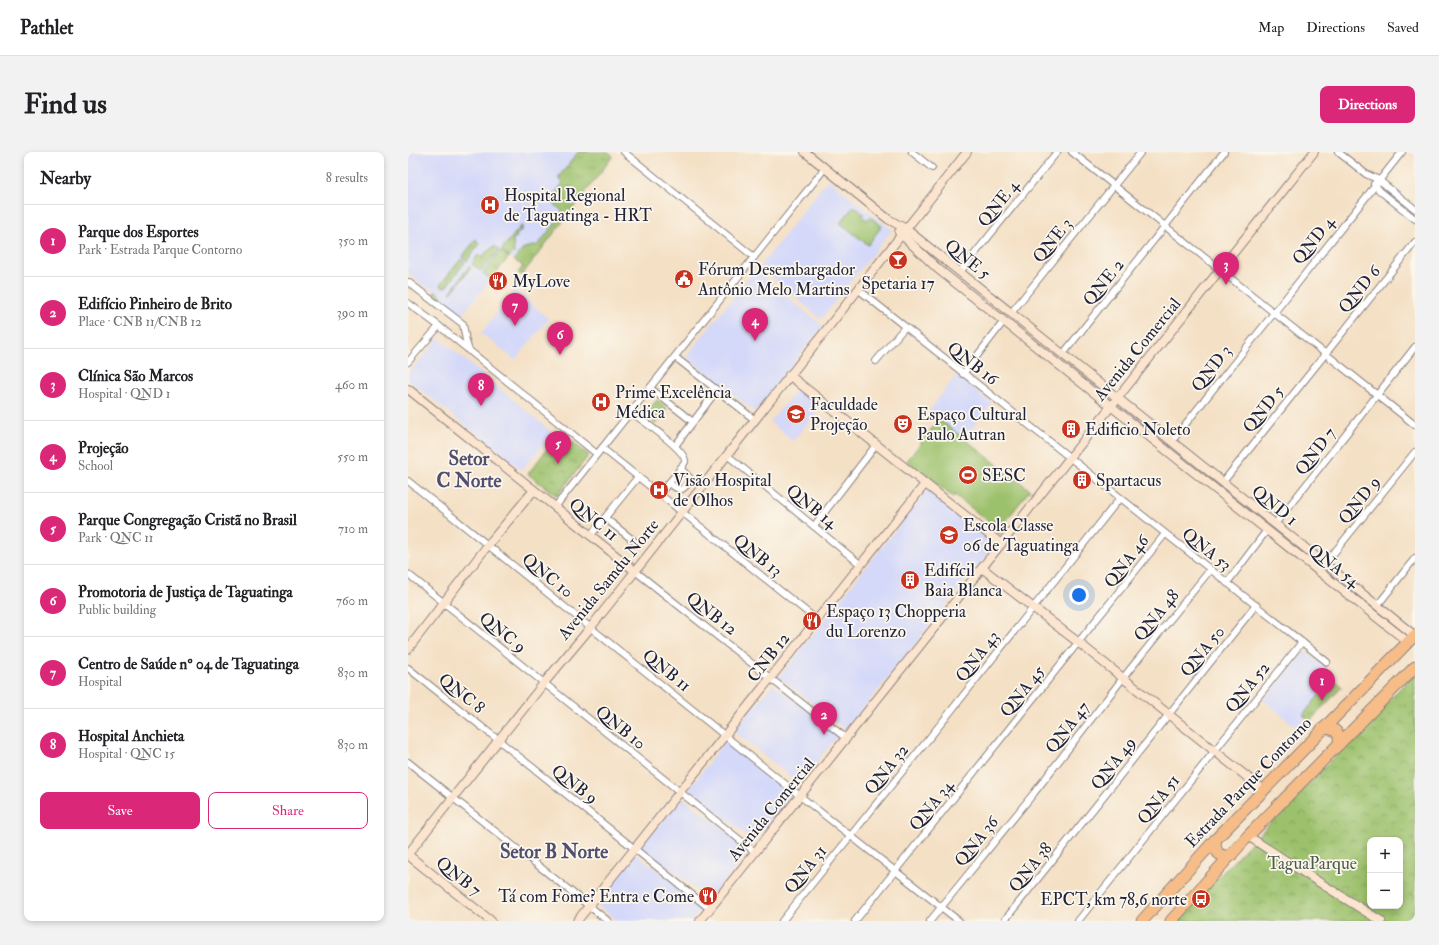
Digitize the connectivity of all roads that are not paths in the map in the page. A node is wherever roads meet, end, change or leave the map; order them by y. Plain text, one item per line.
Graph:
1 (624, 152) edge
2 (805, 152) edge
3 (912, 152) edge
4 (967, 152) edge
5 (1057, 152) edge
6 (1072, 152) edge
7 (1141, 152) edge
8 (1224, 152) edge
9 (1314, 152) edge
10 (1338, 152) edge
11 (1402, 152) edge
12 (825, 168) junction
13 (932, 168) dead end
14 (1377, 183) junction
15 (1115, 185) junction
16 (1415, 209) edge
17 (1415, 219) edge
18 (1166, 226) junction
19 (904, 232) junction
20 (1415, 242) edge
21 (933, 250) junction
22 (754, 257) junction
23 (925, 258) junction
24 (945, 260) junction
25 (938, 268) junction
26 (1219, 270) junction
27 (960, 272) junction
28 (408, 282) edge
29 (859, 290) junction
30 (408, 303) edge
31 (1011, 313) junction
32 (1273, 313) junction
33 (1004, 320) junction
34 (438, 326) junction
35 (904, 326) junction
36 (1415, 347) edge
37 (470, 352) junction
38 (1325, 354) junction
39 (1065, 356) junction
40 (675, 357) junction
41 (876, 361) dead end
42 (408, 362) edge
43 (1061, 366) junction
44 (963, 374) junction
45 (789, 376) junction
46 (650, 388) junction
47 (408, 389) edge
48 (717, 390) junction
49 (1377, 395) junction
50 (1117, 398) junction
51 (1111, 406) junction
52 (630, 412) junction
53 (755, 420) junction
54 (692, 422) junction
55 (1149, 423) junction
56 (1415, 425) edge
57 (1142, 431) junction
58 (1172, 441) junction
59 (876, 445) junction
60 (675, 446) junction
61 (602, 448) junction
62 (1415, 452) edge
63 (597, 454) junction
64 (727, 455) junction
65 (1069, 458) junction
66 (682, 466) junction
67 (638, 477) junction
68 (408, 481) edge
69 (1223, 482) junction
70 (669, 483) junction
71 (925, 484) junction
72 (534, 490) junction
73 (660, 494) junction
74 (1120, 498) junction
75 (1244, 499) junction
76 (555, 507) junction
77 (1237, 507) junction
78 (1254, 507) junction
79 (682, 512) junction
80 (1247, 515) junction
81 (605, 518) junction
82 (1275, 524) junction
83 (814, 526) junction
84 (1267, 530) junction
85 (1165, 534) junction
86 (590, 536) junction
87 (638, 544) dead end
88 (1001, 544) junction
89 (488, 545) junction
90 (1415, 558) edge
91 (860, 564) junction
92 (1325, 564) junction
93 (982, 568) junction
94 (635, 570) junction
95 (1210, 570) junction
96 (408, 574) edge
97 (1227, 583) junction
98 (444, 603) junction
99 (1256, 606) junction
100 (1377, 606) junction
101 (1033, 608) junction
102 (1393, 618) junction
103 (817, 620) junction
104 (1386, 625) junction
105 (591, 627) junction
106 (1413, 637) edge
107 (1302, 642) junction
108 (1079, 643) junction
109 (408, 649) edge
110 (1327, 662) dead end
111 (1415, 667) edge
112 (408, 668) edge
113 (771, 678) junction
114 (1123, 678) junction
115 (544, 683) junction
116 (1340, 713) junction
117 (1169, 714) junction
118 (943, 721) joint
119 (1322, 729) junction
120 (1353, 729) junction
121 (725, 735) junction
122 (846, 739) junction
123 (498, 741) junction
124 (1339, 744) junction
125 (1214, 751) junction
126 (988, 756) joint
127 (408, 762) edge
128 (1261, 788) junction
129 (680, 792) junction
130 (1034, 793) joint
131 (800, 796) junction
132 (453, 798) junction
133 (1078, 830) joint
134 (850, 835) junction
135 (1248, 836) junction
136 (1215, 840) junction
137 (634, 848) junction
138 (755, 852) junction
139 (408, 855) edge
140 (1231, 856) junction
141 (895, 870) junction
142 (589, 906) junction
143 (941, 907) junction
144 (710, 909) junction
145 (491, 921) edge
146 (577, 921) edge
147 (608, 921) edge
148 (700, 921) edge
149 (782, 921) edge
150 (855, 921) edge
151 (930, 921) edge
152 (959, 921) edge
153 (1004, 921) edge
154 (1078, 921) edge
155 (1142, 921) edge
156 (1171, 921) edge
157 (1381, 921) edge

1 - 22 street
2 - 12 main road
3 - 13 street
4 - 19 main road, Avenida Samdu Norte
5 - 27 street, QNE 4
6 - 15 street
7 - 15 street, QNE 3
8 - 18 street, QNE 2
9 - 26 main road, Avenida Comercial
10 - 14 street
11 - 14 street, QND 4
12 - 19 main road
12 - 22 street
14 - 16 street
14 - 17 street
14 - 32 street, QND 4
15 - 18 street
15 - 31 street, QNE 3
18 - 26 street
18 - 39 street, QNE 2
19 - 21 main road, QNE 5
19 - 23 main road, QNA 54
19 - 29 main road, Avenida Samdu Norte
20 - 38 street, QND 6
21 - 23 main road
21 - 24 main road, QNE 5
22 - 40 street
23 - 25 main road, QNA 54
24 - 25 main road
24 - 27 main road, QNE 5
25 - 33 main road, QNA 54
26 - 32 street
26 - 50 main road, Avenida Comercial
27 - 31 main road, QNE 5
28 - 37 street
29 - 35 street, QNB 16
29 - 45 main road, Avenida Samdu Norte
30 - 34 street
31 - 39 main road, QNE 5
32 - 38 street
32 - 58 street, QND 3
33 - 43 main road, QNA 54
33 - 44 street
34 - 37 street
34 - 42 street
35 - 41 street
35 - 44 street, QNB 16
36 - 49 street, QND 7
37 - 63 street
38 - 49 street
38 - 69 street, QND 5
39 - 43 main road
39 - 50 main road, QND 1
40 - 46 street
40 - 48 street
43 - 51 main road, QNA 54
44 - 65 street, QNB 16
45 - 53 main road, Avenida Samdu Norte
45 - 59 main road
46 - 52 street
46 - 54 street
47 - 72 main road, QNC 11
48 - 53 street
48 - 54 street
49 - 56 street
49 - 82 street, QND 7
50 - 51 main road, Avenida Comercial
50 - 55 main road, QND 1
51 - 57 main road, QNA 54
51 - 65 main road, Avenida Comercial
52 - 60 street
52 - 61 street
53 - 64 main road, Avenida Samdu Norte
54 - 60 street
55 - 57 main road
55 - 58 main road, QND 1
57 - 77 main road, QNA 54
58 - 69 main road, QND 1
59 - 71 main road
59 - 83 street
60 - 66 street
61 - 63 street
61 - 67 street, QNB 13
62 - 92 street, QND 9
63 - 76 street
64 - 79 main road, Avenida Samdu Norte
64 - 83 street, QNB 14
65 - 74 street, QNA 53
65 - 88 main road, Avenida Comercial
66 - 70 street
66 - 70 street
67 - 73 street, QNB 13
67 - 81 street
68 - 89 street, QNC 10
69 - 75 main road, QND 1
70 - 73 street
71 - 88 main road
71 - 91 main road, CNB 12
72 - 76 main road, QNC 11
72 - 89 main road
73 - 79 street, QNB 13
74 - 85 street, QNA 53
74 - 101 street, QNA 43
75 - 77 main road
75 - 78 main road, QND 1
76 - 86 main road, QNC 11
77 - 80 main road, QNA 54
78 - 80 main road
78 - 82 main road, QND 1
79 - 94 main road, Avenida Samdu Norte
79 - 103 street, QNB 13
80 - 84 main road, QNA 54
81 - 86 street
81 - 87 street
82 - 92 main road, QND 1
83 - 91 street, QNB 14
84 - 97 street
84 - 104 main road, QNA 54
85 - 95 street, QNA 53
85 - 108 street, QNA 46
86 - 94 main road, QNC 11
88 - 93 main road, Avenida Comercial
89 - 98 main road
89 - 105 street, QNC 10
90 - 100 street
91 - 103 main road, CNB 12
92 - 100 main road, QND 1
93 - 101 main road
93 - 122 main road, Avenida Comercial
94 - 105 main road, Avenida Samdu Norte
94 - 113 street, QNB 12
95 - 97 street, QNA 53
95 - 114 street, QNA 48
96 - 98 street, QNC 9
97 - 99 street, QNA 53
98 - 109 main road
98 - 115 street, QNC 9
99 - 107 street, QNA 53
99 - 117 street, QNA 50
100 - 102 main road, QND 1
101 - 108 main road
101 - 118 street, QNA 43
102 - 104 main road
102 - 106 main road, QND 1
103 - 113 main road, CNB 12
104 - 106 main road, QNA 54
105 - 115 main road, Avenida Samdu Norte
105 - 121 street, QNB 11
106 - 116 highway, Estrada Parque Contorno
107 - 110 street, QNA 53
107 - 125 street, QNA 52
108 - 114 main road
108 - 126 street, QNA 45
111 - 120 highway
112 - 123 street, QNC 8
113 - 121 main road, CNB 12
113 - 122 street, QNB 12
114 - 117 main road
114 - 130 street, QNA 47
115 - 123 main road, Avenida Samdu Norte
115 - 129 street, QNB 10
116 - 119 highway, Estrada Parque Contorno
116 - 120 highway
117 - 125 main road
117 - 133 street, QNA 49
118 - 134 street, QNA 32
119 - 124 highway
119 - 128 highway, Estrada Parque Contorno
120 - 124 highway
121 - 129 main road, CNB 12
121 - 131 street, QNB 11
122 - 131 main road, Avenida Comercial
123 - 132 main road, Avenida Samdu Norte
123 - 137 street, QNB 9
124 - 135 highway
125 - 128 main road
125 - 154 street, QNA 51
126 - 141 street, QNA 34
127 - 132 street
128 - 136 highway, Estrada Parque Contorno
129 - 137 main road, CNB 12
129 - 138 street, QNB 10
130 - 143 street, QNA 36
131 - 134 street, QNB 11
131 - 138 main road, Avenida Comercial
132 - 139 main road, Avenida Samdu Norte
132 - 142 street
133 - 153 street, QNA 38
134 - 141 street, QNB 11
134 - 149 street, QNA 31
135 - 140 highway
135 - 157 main road
136 - 140 highway
136 - 155 highway, Estrada Parque Contorno
137 - 142 main road, CNB 12
137 - 144 street, QNB 9
138 - 144 main road, Avenida Comercial
139 - 145 main road, QNB 7
140 - 156 highway
141 - 143 street, QNB 11
141 - 150 street, QNA 34
142 - 146 main road, CNB 12
142 - 147 street
143 - 151 street, QNA 36
143 - 152 street, QNB 11
144 - 148 main road, Avenida Comercial

